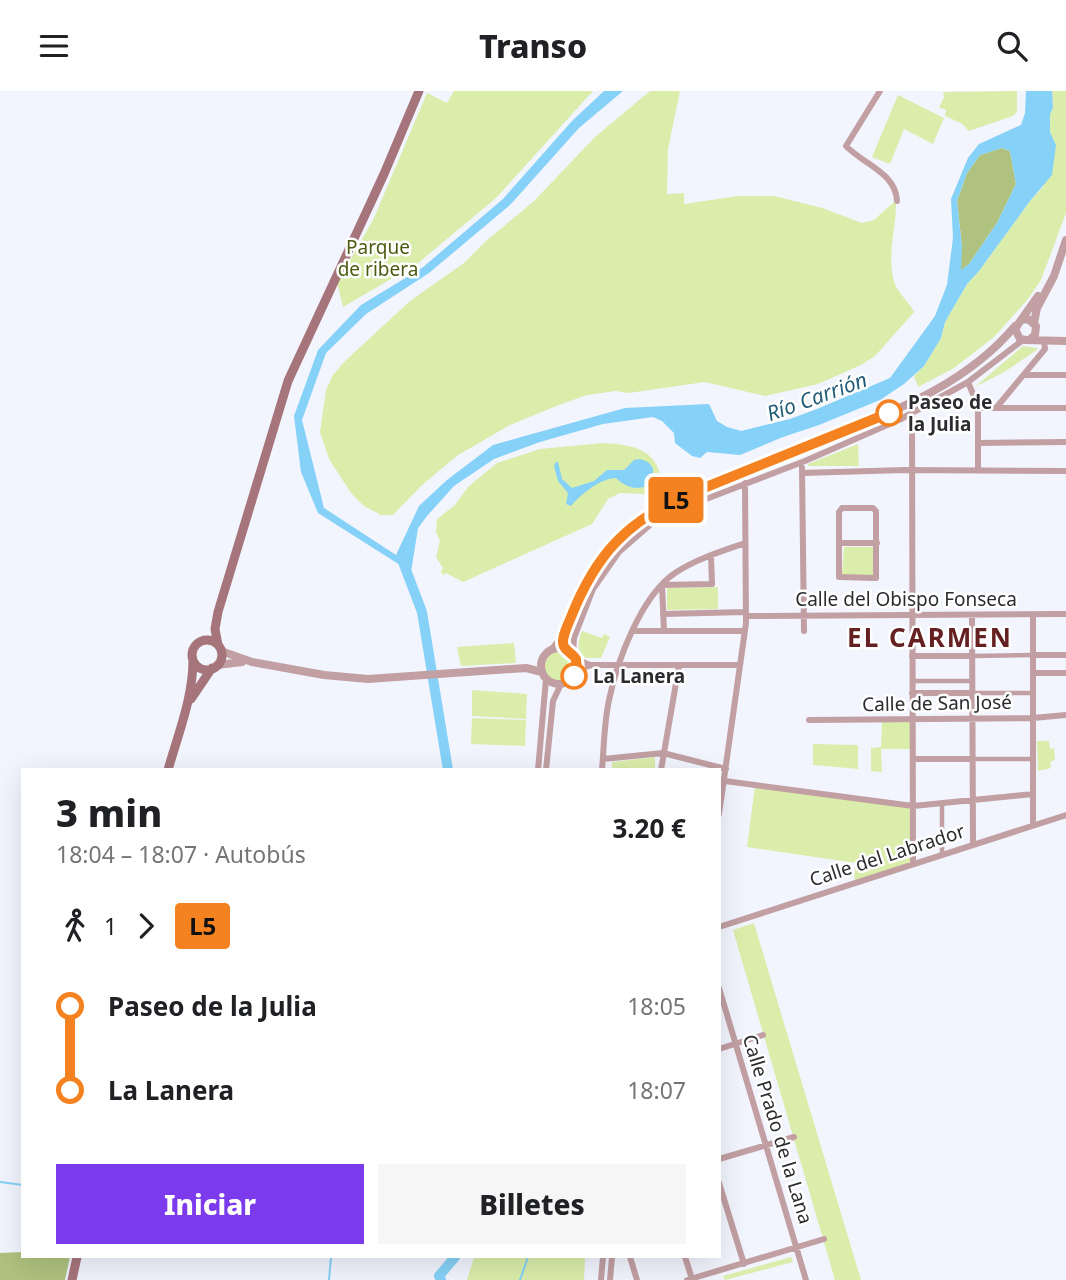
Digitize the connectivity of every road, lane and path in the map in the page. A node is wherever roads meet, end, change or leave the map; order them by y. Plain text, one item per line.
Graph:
1 (419, 91) edge
2 (880, 91) edge
3 (897, 201) dead end
4 (1066, 240) edge
5 (1062, 251) junction
6 (1018, 323) junction
7 (1035, 326) junction
8 (1023, 339) junction
9 (1048, 340) junction
10 (1066, 341) edge
11 (1001, 343) junction
12 (1024, 375) junction
13 (1066, 375) edge
14 (968, 382) junction
15 (978, 408) junction
16 (996, 408) junction
17 (1066, 408) edge
18 (912, 413) junction
19 (1066, 442) edge
20 (978, 443) junction
21 (802, 463) junction
22 (912, 470) junction
23 (978, 470) junction
24 (1066, 471) edge
25 (802, 473) junction
26 (745, 483) junction
27 (745, 543) junction
28 (840, 543) junction
29 (877, 543) junction
30 (711, 555) junction
31 (662, 585) junction
32 (218, 611) junction
33 (663, 614) junction
34 (746, 614) junction
35 (1033, 614) junction
36 (1066, 614) edge
37 (804, 615) junction
38 (912, 615) junction
39 (972, 615) junction
40 (633, 631) junction
41 (664, 631) junction
42 (745, 631) junction
43 (804, 631) dead end
44 (564, 635) junction
45 (200, 641) junction
46 (219, 648) junction
47 (554, 649) junction
48 (571, 654) junction
49 (1034, 655) junction
50 (1066, 655) edge
51 (912, 656) junction
52 (972, 656) junction
53 (193, 660) junction
54 (542, 660) junction
55 (252, 662) junction
56 (592, 665) junction
57 (620, 665) junction
58 (740, 665) junction
59 (679, 666) junction
60 (214, 667) junction
61 (526, 668) junction
62 (577, 669) junction
63 (1034, 673) junction
64 (1066, 673) edge
65 (544, 675) junction
66 (912, 681) junction
67 (973, 681) junction
68 (561, 684) junction
69 (912, 693) junction
70 (973, 693) junction
71 (1034, 694) junction
72 (186, 710) junction
73 (1066, 715) edge
74 (973, 717) junction
75 (913, 718) junction
76 (1033, 718) junction
77 (809, 720) dead end
78 (663, 753) junction
79 (603, 759) junction
80 (913, 759) junction
81 (973, 759) junction
82 (1034, 759) junction
83 (169, 768) edge
84 (538, 768) edge
85 (546, 768) edge
86 (602, 768) edge
87 (661, 768) edge
88 (726, 768) junction
89 (724, 781) junction
90 (721, 794) edge
91 (1033, 794) junction
92 (973, 800) junction
93 (942, 803) junction
94 (913, 806) junction
95 (1066, 815) edge
96 (1033, 825) junction
97 (973, 844) junction
98 (942, 854) junction
99 (913, 863) junction
100 (721, 926) edge
101 (721, 995) edge
102 (763, 1035) dead end
103 (736, 1044) junction
104 (721, 1048) edge
105 (794, 1137) dead end
106 (766, 1145) junction
107 (721, 1158) edge
108 (721, 1189) edge
109 (824, 1240) dead end
110 (797, 1247) junction
111 (76, 1258) edge
112 (603, 1258) edge
113 (612, 1258) edge
114 (630, 1258) edge
115 (685, 1258) edge
116 (744, 1264) junction
117 (718, 1271) junction
118 (690, 1279) edge
119 (72, 1280) edge
120 (601, 1280) edge
121 (610, 1280) edge
122 (637, 1280) edge
123 (721, 1280) edge
124 (806, 1280) edge

1 - 32 main road
2 - 3 street
4 - 5 street
5 - 6 street
5 - 7 street
6 - 7 street
6 - 8 street
6 - 11 street
7 - 8 street
7 - 9 street
8 - 9 street
8 - 11 street
8 - 14 street
9 - 10 street
9 - 12 street
11 - 44 street
12 - 13 street
12 - 16 street
14 - 15 street
14 - 18 street
15 - 16 street
15 - 20 street
16 - 17 street
18 - 21 street
18 - 22 street
19 - 20 street
20 - 23 street
21 - 25 street
21 - 26 street
22 - 23 street
22 - 25 street
22 - 38 street
23 - 24 street
25 - 37 street
26 - 27 street
26 - 48 street
27 - 30 street
27 - 34 street
28 - 29 street
28 - 29 street
28 - 29 street
30 - 31 street
30 - 31 street
31 - 33 street
31 - 40 street
32 - 45 main road
32 - 46 main road
33 - 34 street, Calle del Obispo Fonseca
33 - 41 street
34 - 37 street, Calle del Obispo Fonseca
34 - 42 street
35 - 36 street, Calle del Obispo Fonseca
35 - 39 street, Calle del Obispo Fonseca
35 - 49 street
37 - 38 street, Calle del Obispo Fonseca
37 - 43 street
38 - 39 street, Calle del Obispo Fonseca
38 - 51 street
39 - 52 street
40 - 41 street
40 - 57 street
41 - 42 street
42 - 58 street
44 - 47 street
44 - 48 street
45 - 46 main road
45 - 53 main road
46 - 55 street
46 - 60 main road
47 - 48 street
47 - 54 street
48 - 56 street
48 - 62 street
49 - 50 street
49 - 52 street
49 - 63 street
51 - 52 street
51 - 66 street
52 - 67 street
53 - 60 main road
53 - 72 main road
54 - 61 street
54 - 65 street
55 - 60 street
55 - 61 street
56 - 57 street
56 - 62 street
57 - 59 street
57 - 79 street
58 - 59 street
58 - 88 street
59 - 78 street
60 - 72 main road
61 - 65 street
62 - 68 street
63 - 64 street
63 - 71 street
65 - 68 street
65 - 84 street
66 - 67 street
66 - 69 street
67 - 70 street
68 - 85 street
69 - 70 street
69 - 75 street
70 - 71 street
70 - 74 street
71 - 76 street
72 - 83 main road
73 - 76 street, Calle de San José
74 - 75 street, Calle de San José
74 - 76 street, Calle de San José
74 - 81 street
75 - 77 street, Calle de San José
75 - 80 street
76 - 82 street
78 - 79 street
78 - 87 street
78 - 88 street
79 - 86 street
80 - 81 street
80 - 94 street
81 - 82 street
81 - 92 street
82 - 91 street
88 - 89 street
89 - 90 street
89 - 94 street
91 - 92 street
91 - 96 street
92 - 93 street
92 - 97 street
93 - 94 street
93 - 98 street
94 - 99 street
95 - 96 street, Calle del Labrador
96 - 97 street, Calle del Labrador
97 - 98 street, Calle del Labrador
98 - 99 street, Calle del Labrador
99 - 100 street, Calle del Labrador
101 - 103 street, Calle Prado de la Lana
102 - 103 street
103 - 104 street
103 - 106 street, Calle Prado de la Lana
105 - 106 street
106 - 107 street
106 - 110 street, Calle Prado de la Lana
108 - 116 street
109 - 110 street
110 - 116 street
110 - 124 street, Calle Prado de la Lana
111 - 119 main road
112 - 120 street
113 - 121 street
114 - 122 street
115 - 118 street
116 - 117 street
117 - 118 street
117 - 123 street

